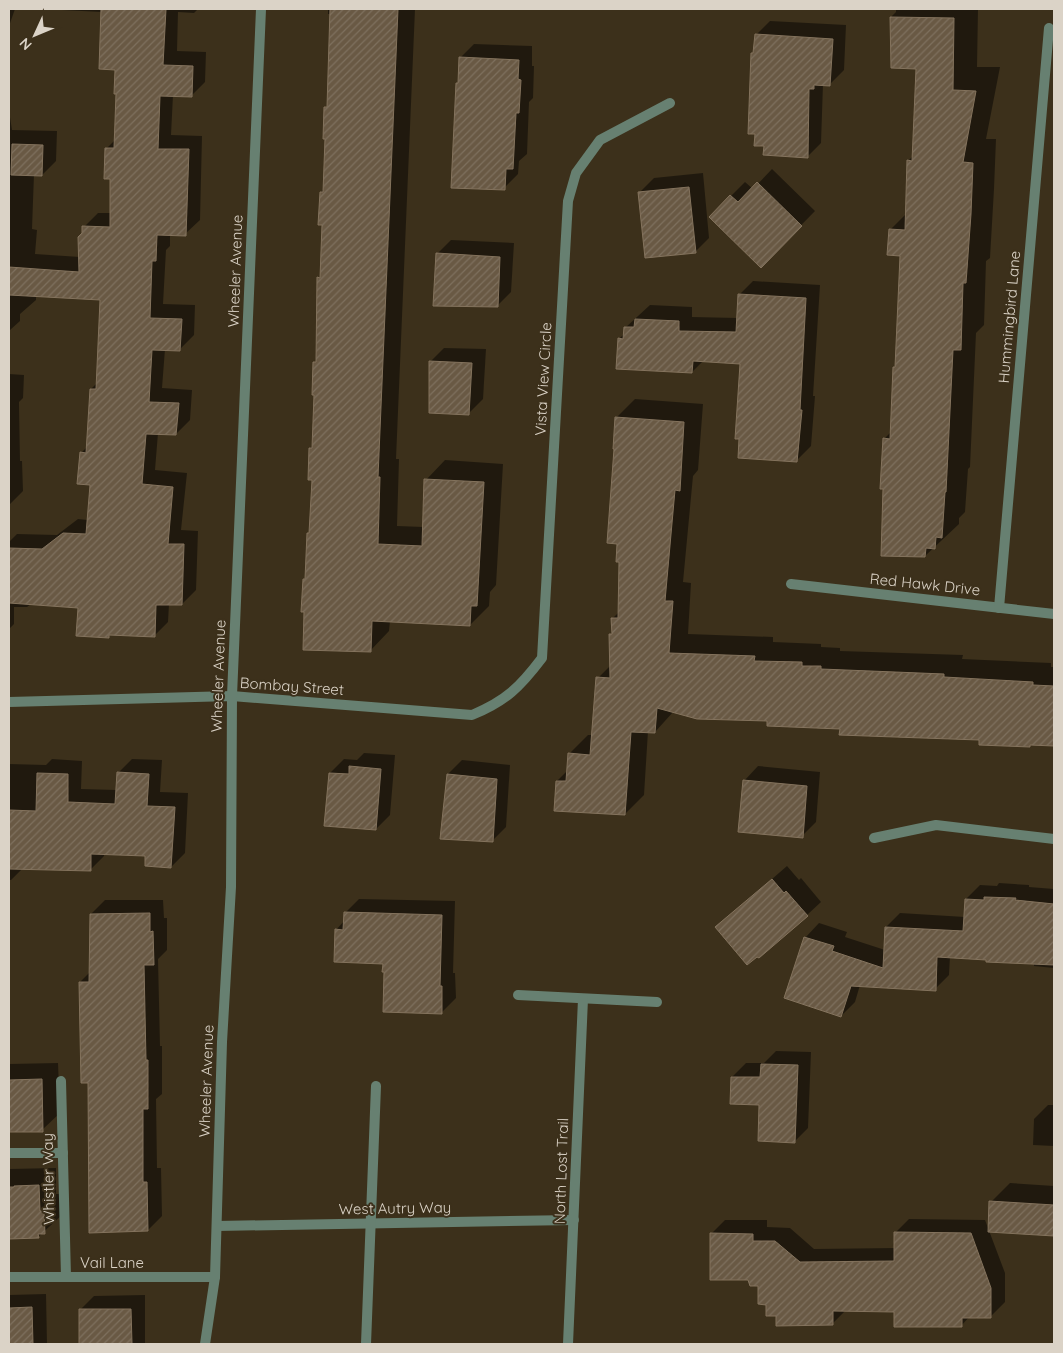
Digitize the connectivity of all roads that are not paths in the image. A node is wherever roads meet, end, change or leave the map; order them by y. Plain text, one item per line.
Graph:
1 (261, 9) edge
2 (1049, 28) dead end
3 (670, 103) dead end
4 (792, 584) dead end
5 (999, 608) junction
6 (1054, 614) edge
7 (232, 696) junction
8 (509, 696) joint
9 (9, 702) edge
10 (874, 838) dead end
11 (1054, 839) edge
12 (518, 996) dead end
13 (583, 999) junction
14 (657, 1002) dead end
15 (61, 1081) dead end
16 (376, 1086) dead end
17 (9, 1153) edge
18 (63, 1153) junction
19 (574, 1220) junction
20 (371, 1223) junction
21 (216, 1226) junction
22 (215, 1276) junction
23 (9, 1277) edge
24 (66, 1277) junction
25 (205, 1344) edge
26 (366, 1344) edge
27 (568, 1344) edge

1 - 7 street, Wheeler Avenue
2 - 5 street, Hummingbird Lane
3 - 8 street, Vista View Circle
4 - 5 street, Red Hawk Drive
5 - 6 street, Red Hawk Drive
7 - 8 street, Bombay Street
7 - 9 street, Bombay Street
7 - 21 street, Wheeler Avenue
10 - 11 street
12 - 13 street
13 - 14 street
13 - 19 street, North Lost Trail
15 - 18 street, Whistler Way
16 - 20 street
17 - 18 street
18 - 24 street, Whistler Way
19 - 20 street, West Autry Way
19 - 27 street, North Lost Trail
20 - 21 street, West Autry Way
20 - 26 street
21 - 22 street, Wheeler Avenue
22 - 24 street, Vail Lane
22 - 25 street, Wheeler Avenue
23 - 24 street, Vail Lane

